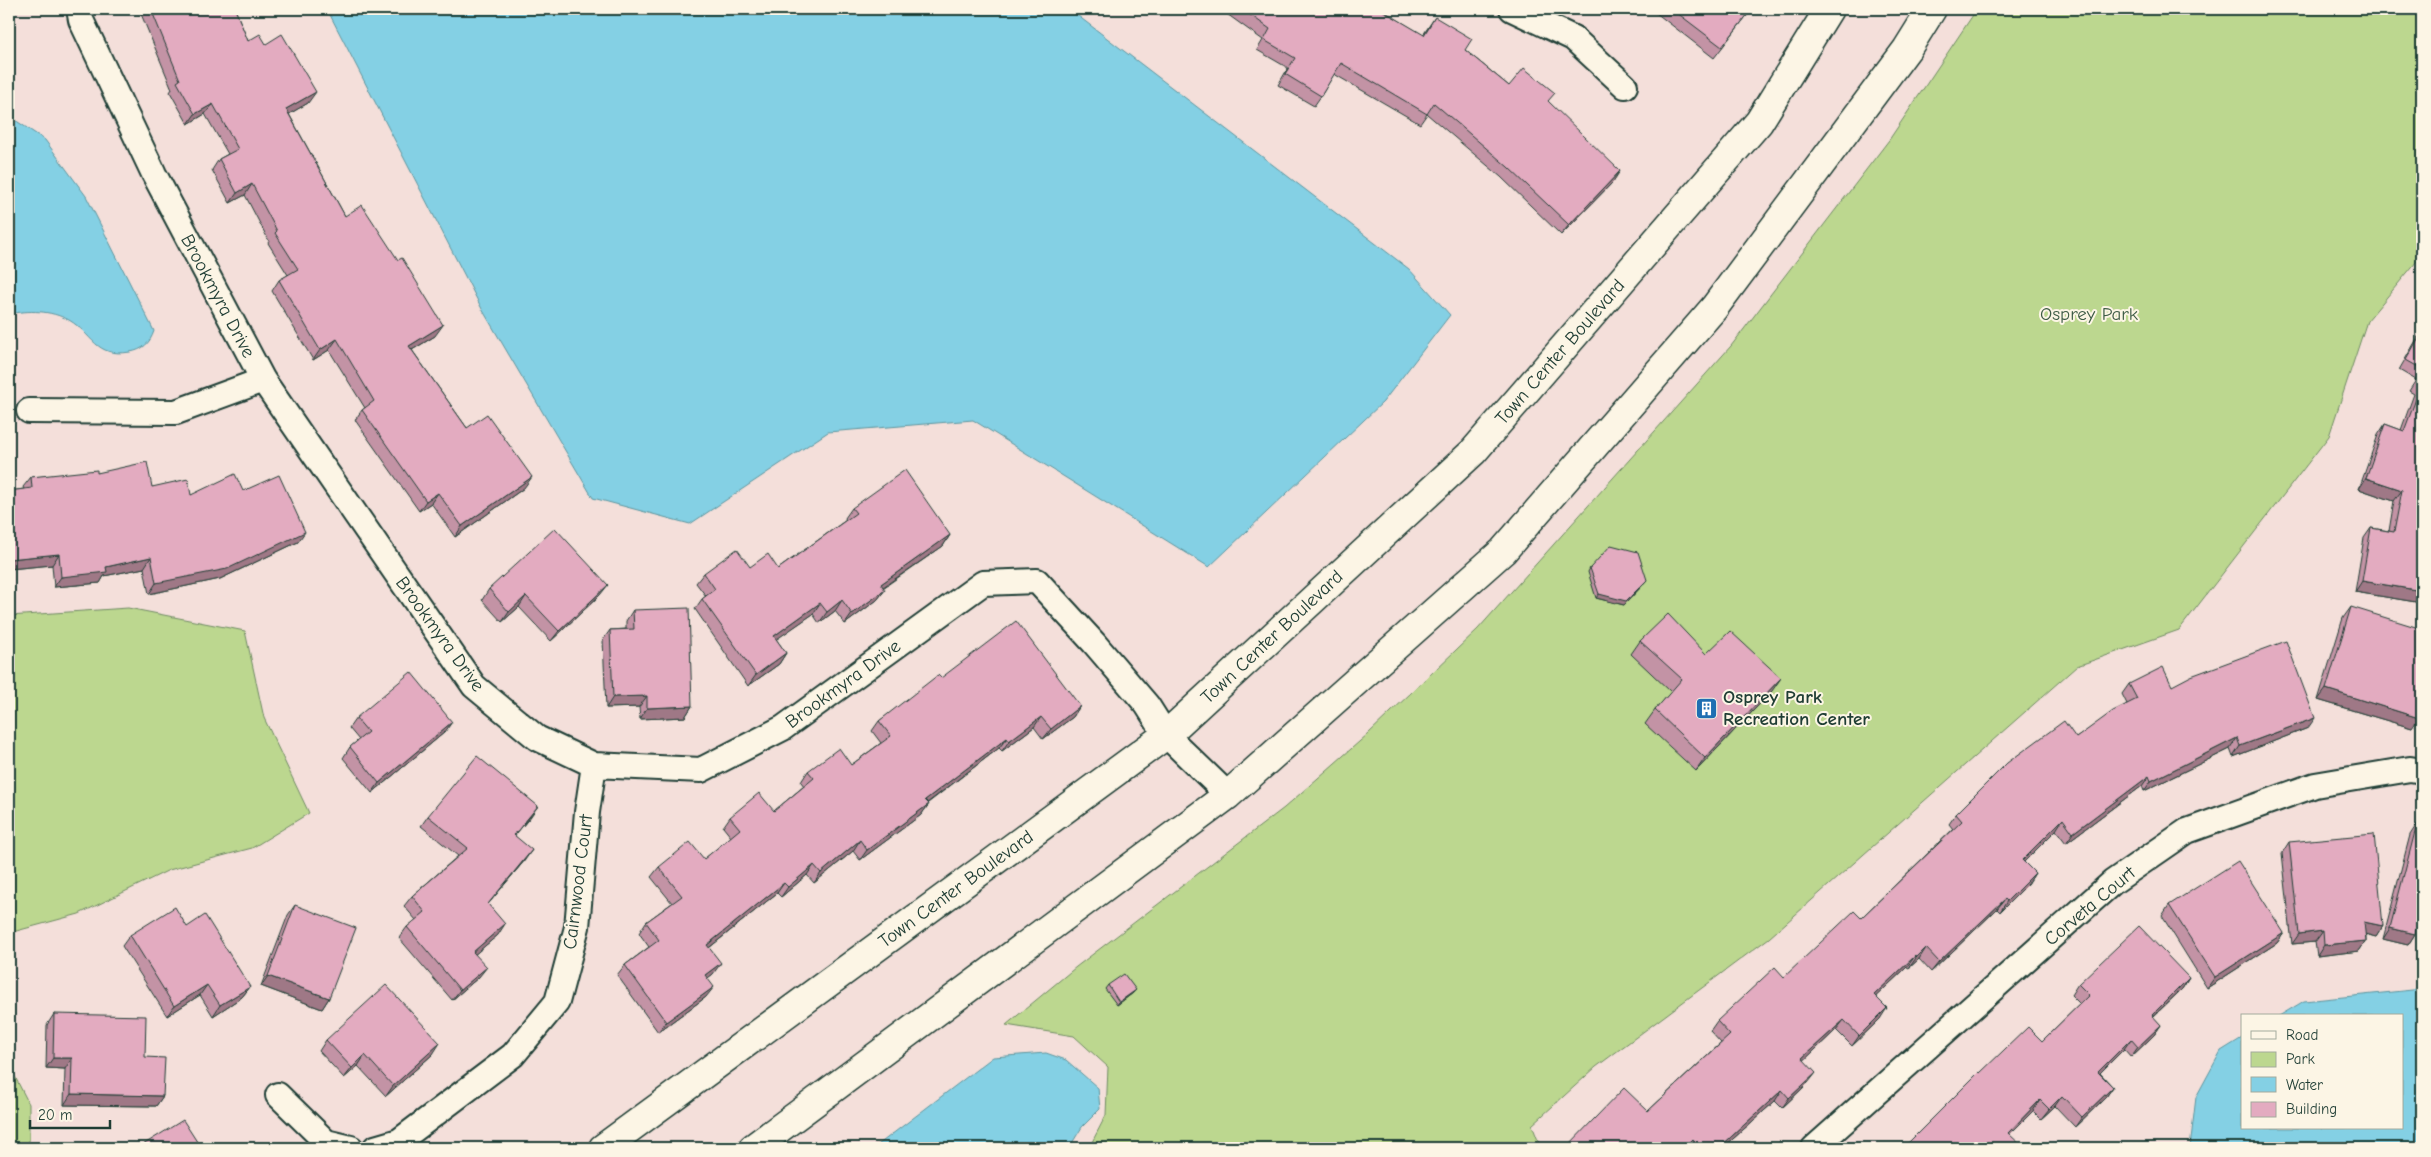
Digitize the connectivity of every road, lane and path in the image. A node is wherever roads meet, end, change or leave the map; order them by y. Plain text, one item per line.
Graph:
1 (79, 9) edge
2 (1512, 9) edge
3 (1829, 9) edge
4 (1932, 9) edge
5 (1625, 86) dead end
6 (263, 380) junction
7 (29, 411) dead end
8 (1166, 736) junction
9 (594, 765) junction
10 (2422, 771) edge
11 (1228, 795) junction
12 (278, 1095) dead end
13 (350, 1148) edge
14 (375, 1148) edge
15 (603, 1148) edge
16 (752, 1148) edge
17 (1814, 1148) edge

1 - 6 street, Brookmyra Drive
2 - 5 street
3 - 8 street, Town Center Boulevard
4 - 11 street
6 - 7 street
6 - 9 street, Brookmyra Drive
8 - 9 street, Brookmyra Drive
8 - 11 street, Brookmyra Drive
8 - 15 street, Town Center Boulevard
9 - 14 street, Cairnwood Court
10 - 17 street, Corveta Court
11 - 16 street
12 - 13 street

